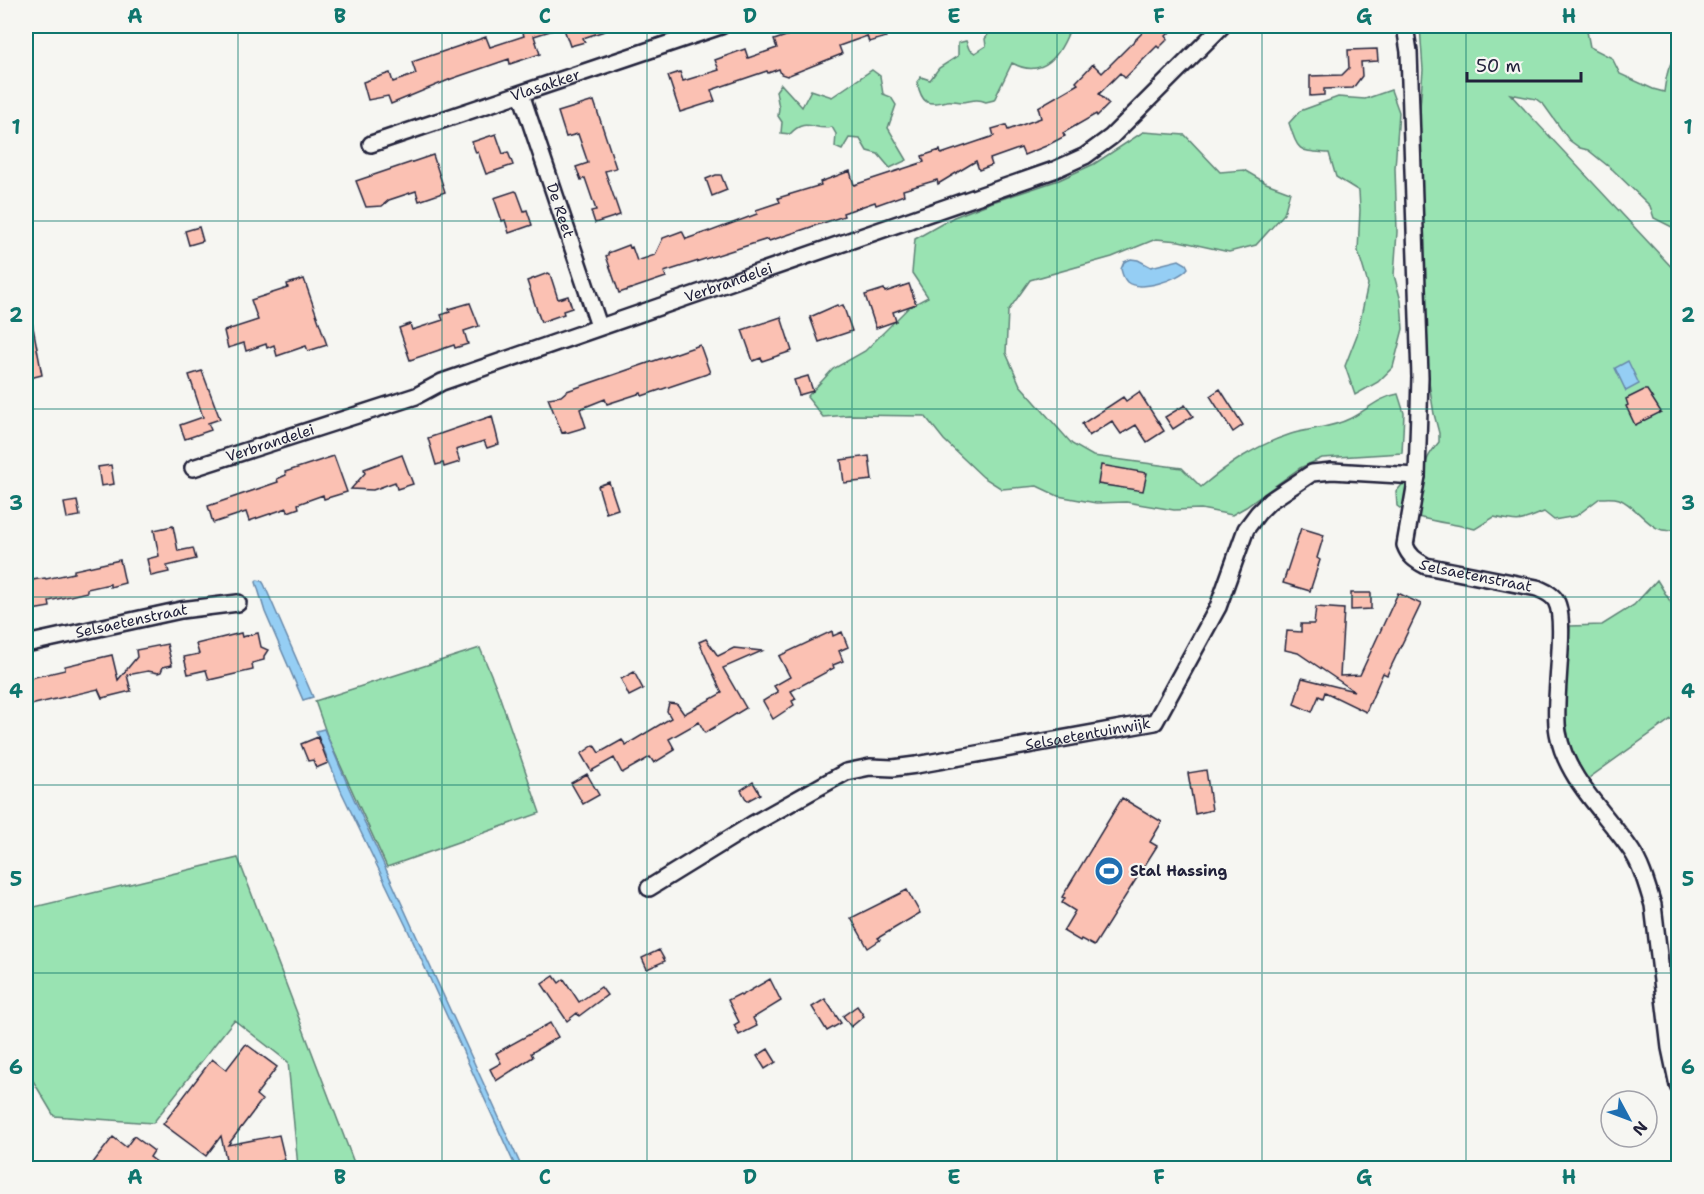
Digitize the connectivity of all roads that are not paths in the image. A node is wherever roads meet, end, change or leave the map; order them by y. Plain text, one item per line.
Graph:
1 (722, 26) edge
2 (1222, 26) edge
3 (1405, 26) edge
4 (521, 94) junction
5 (371, 144) dead end
6 (599, 326) junction
7 (193, 468) dead end
8 (1417, 476) junction
9 (238, 603) dead end
10 (26, 644) edge
11 (649, 888) dead end
12 (1678, 1086) edge

1 - 4 street, Vlasakker
2 - 6 street, Verbrandelei
3 - 8 street, Selsaetenstraat
4 - 5 street, Vlasakker
4 - 6 street, De Reet
6 - 7 street, Verbrandelei
8 - 11 street, Selsaetentuinwijk
8 - 12 street, Selsaetenstraat
9 - 10 street, Selsaetenstraat

